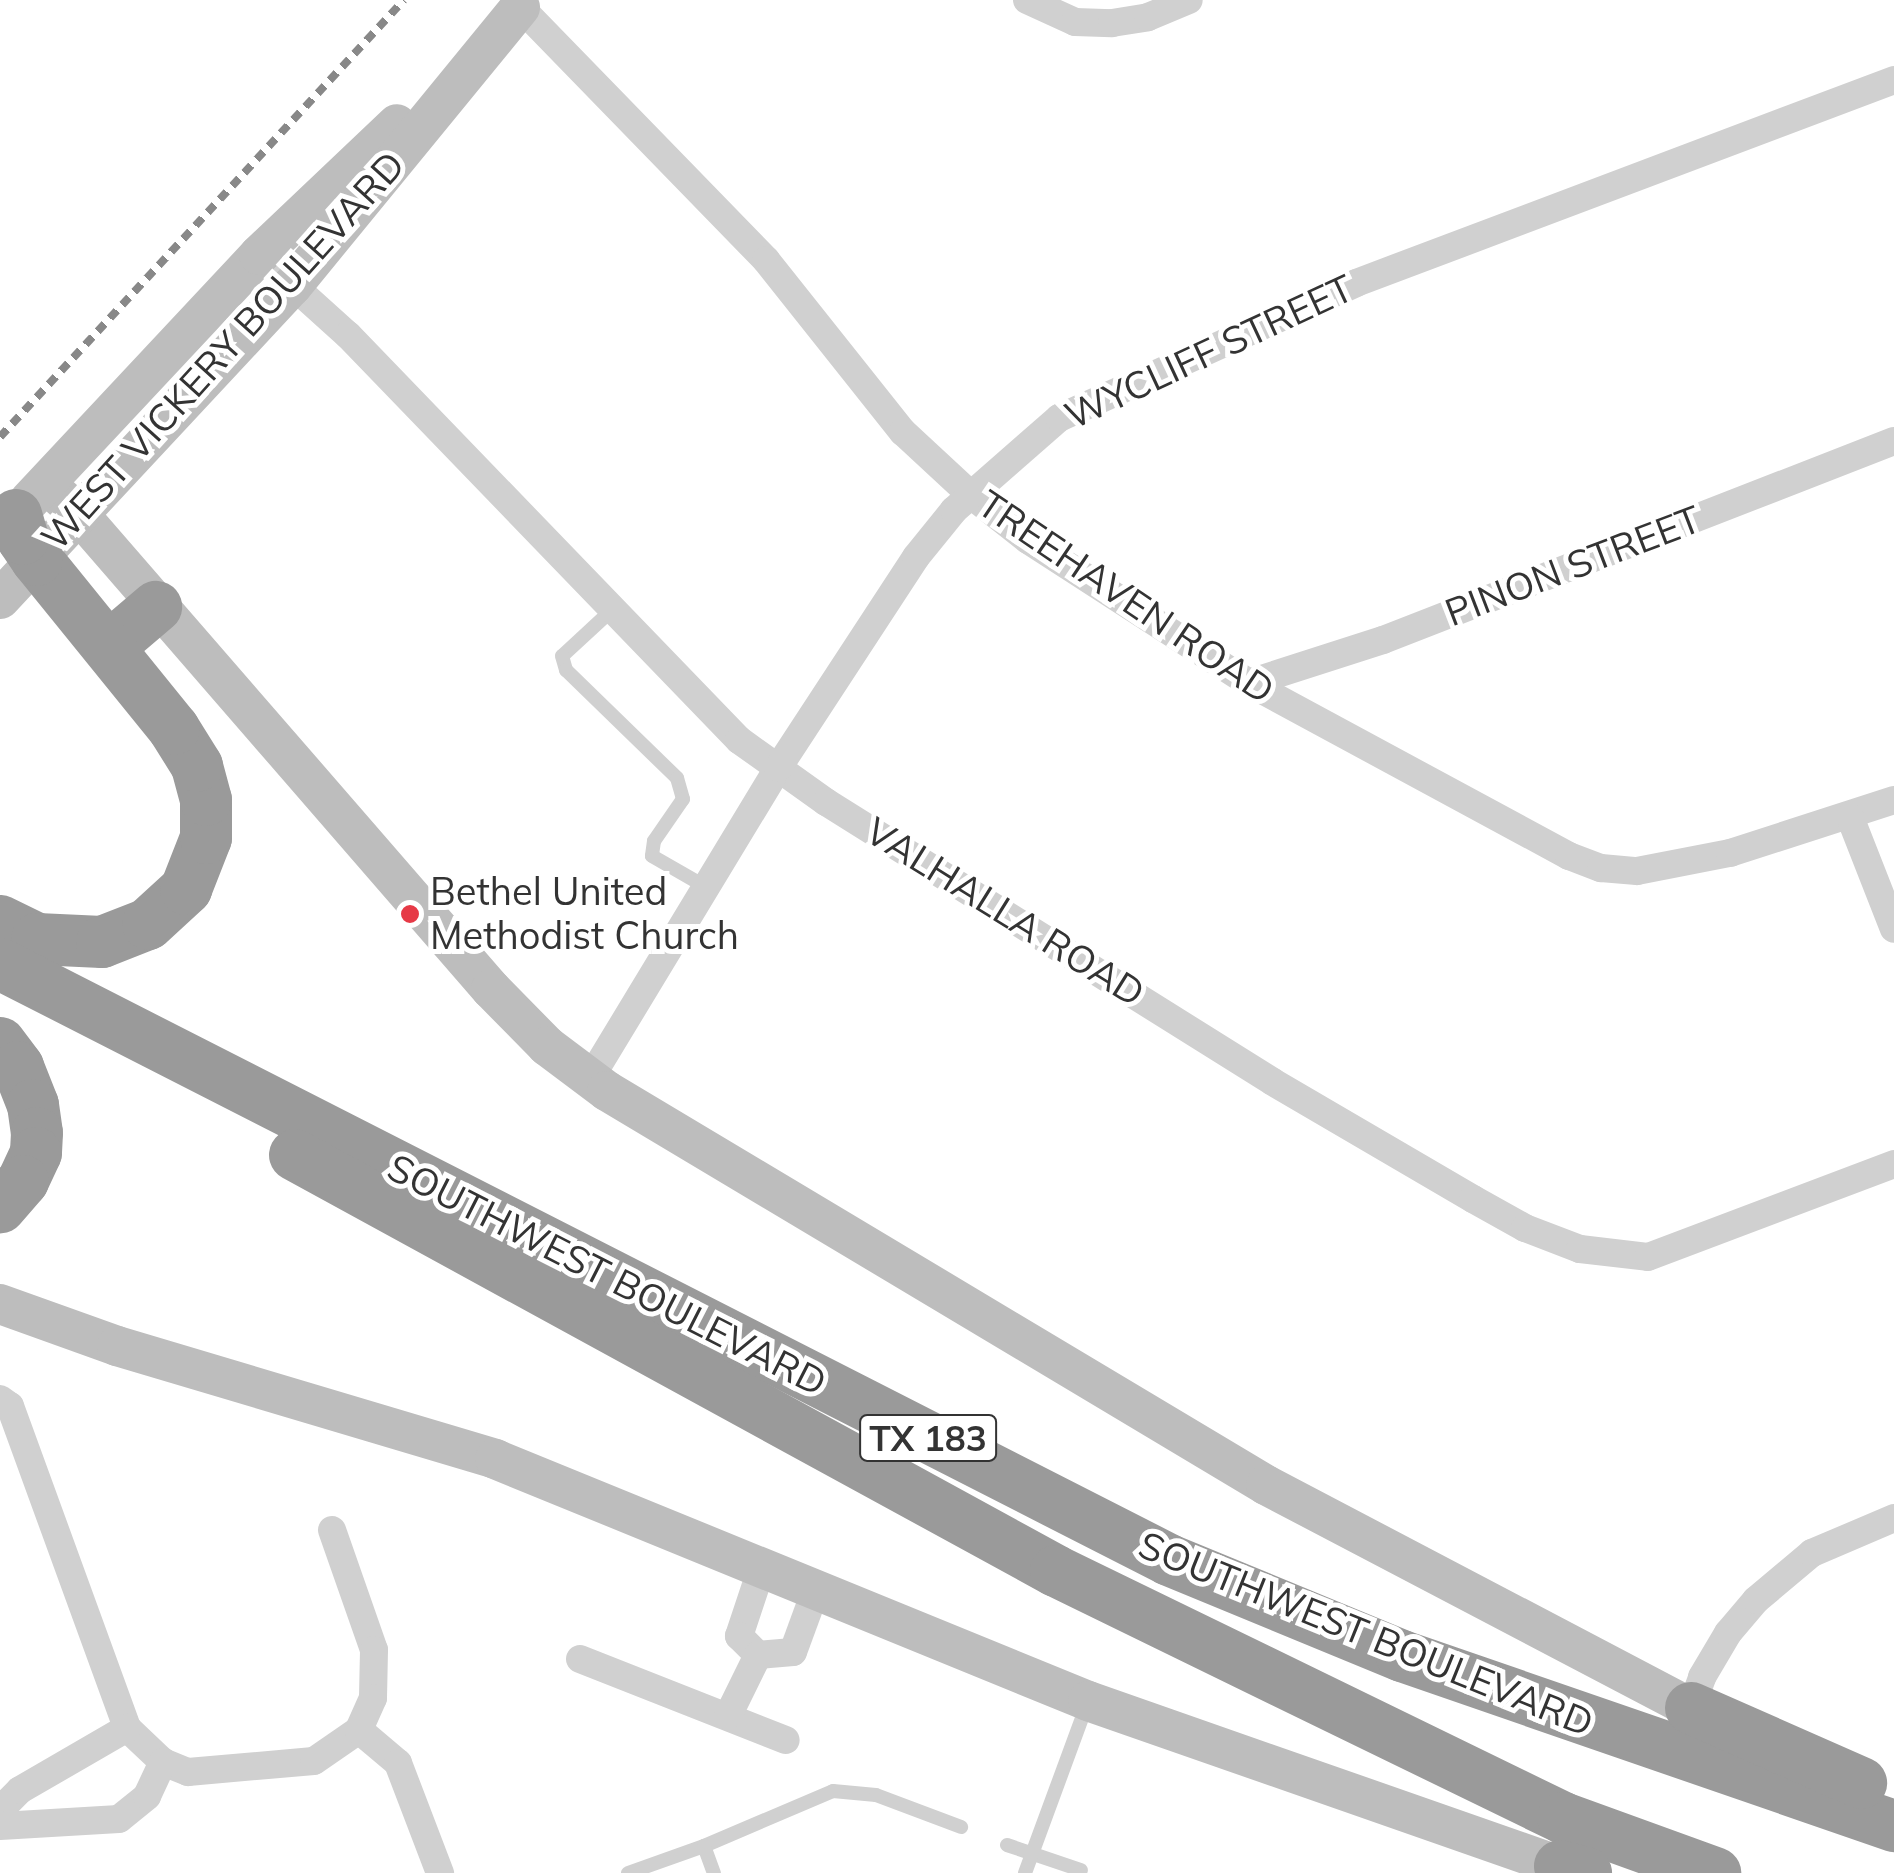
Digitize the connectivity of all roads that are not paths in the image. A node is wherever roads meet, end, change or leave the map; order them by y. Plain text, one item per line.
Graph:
1 (1027, 0) edge
2 (1189, 0) edge
3 (523, 4) edge
4 (1894, 80) edge
5 (258, 255) junction
6 (292, 286) junction
7 (1894, 441) edge
8 (971, 494) junction
9 (77, 512) junction
10 (25, 523) edge
11 (0, 600) edge
12 (156, 608) junction
13 (613, 609) junction
14 (109, 646) junction
15 (1248, 682) junction
16 (778, 768) junction
17 (1894, 800) edge
18 (1850, 816) junction
19 (706, 887) junction
20 (0, 921) edge
21 (1894, 929) edge
22 (0, 964) edge
23 (0, 1003) edge
24 (0, 1043) edge
25 (590, 1077) junction
26 (1894, 1164) edge
27 (0, 1207) edge
28 (0, 1304) edge
29 (0, 1399) edge
30 (1894, 1518) edge
31 (332, 1530) dead end
32 (762, 1567) junction
33 (816, 1588) junction
34 (758, 1655) junction
35 (580, 1659) dead end
36 (1088, 1701) junction
37 (1691, 1708) junction
38 (728, 1716) junction
39 (128, 1728) junction
40 (359, 1730) junction
41 (786, 1740) dead end
42 (163, 1762) junction
43 (1894, 1798) edge
44 (0, 1810) edge
45 (0, 1826) edge
46 (1894, 1826) edge
47 (961, 1828) dead end
48 (1008, 1845) dead end
49 (704, 1846) junction
50 (1032, 1854) junction
51 (1080, 1870) dead end
52 (1568, 1871) edge
53 (440, 1873) edge
54 (628, 1873) edge
55 (714, 1873) edge
56 (1024, 1873) edge
57 (1715, 1873) edge

1 - 2 street
3 - 5 main road, WEST VICKERY BOULEVARD
3 - 6 main road, WEST VICKERY BOULEVARD
3 - 8 street, TREEHAVEN ROAD
4 - 8 street, WYCLIFF STREET
5 - 6 street, VALHALLA ROAD
5 - 10 main road, WEST VICKERY BOULEVARD
6 - 9 main road, WEST VICKERY BOULEVARD
6 - 13 street, VALHALLA ROAD
7 - 15 street, PINON STREET
8 - 15 street, TREEHAVEN ROAD
8 - 16 street, WYCLIFF STREET
9 - 10 main road, WEST VICKERY BOULEVARD
9 - 10 main road, SOUTHWEST BOULEVARD
9 - 12 main road, SOUTHWEST BOULEVARD
10 - 11 main road, WEST VICKERY BOULEVARD
10 - 14 highway
12 - 14 highway
12 - 25 main road, SOUTHWEST BOULEVARD
13 - 16 street, VALHALLA ROAD
13 - 19 lane
14 - 20 highway
15 - 18 street, TREEHAVEN ROAD
16 - 19 street, WYCLIFF STREET
16 - 26 street, VALHALLA ROAD
17 - 18 street, TREEHAVEN ROAD
18 - 21 street
19 - 25 street, WYCLIFF STREET
22 - 46 highway, SOUTHWEST BOULEVARD / TX 183
23 - 57 highway, SOUTHWEST BOULEVARD / TX 183
24 - 27 highway
25 - 37 main road, SOUTHWEST BOULEVARD
28 - 32 main road
29 - 39 street
30 - 37 street
31 - 40 street
32 - 33 main road
32 - 34 street
33 - 34 street
33 - 36 main road
34 - 38 street
35 - 38 street
36 - 50 lane
36 - 52 main road
37 - 43 highway
38 - 41 street
39 - 42 street
39 - 44 street
40 - 42 street
40 - 53 street
42 - 45 street
47 - 49 lane
48 - 50 lane
49 - 54 lane
49 - 55 lane
50 - 51 lane
50 - 56 lane

